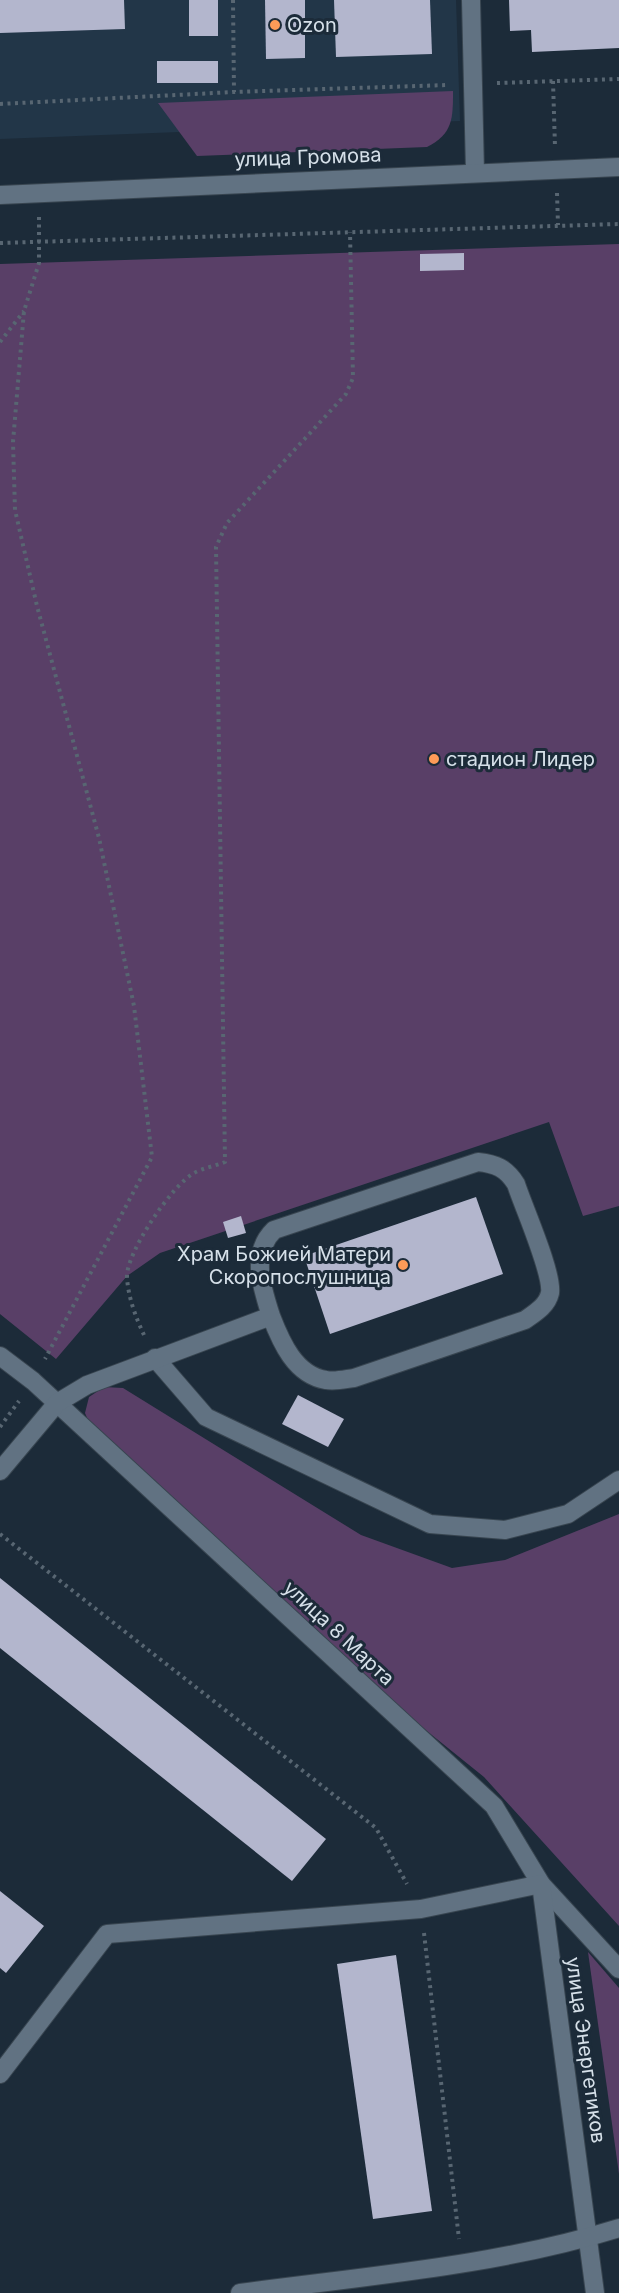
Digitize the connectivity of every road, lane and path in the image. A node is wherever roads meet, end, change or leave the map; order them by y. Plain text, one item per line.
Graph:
1 (233, 0) edge
2 (471, 0) edge
3 (619, 79) edge
4 (474, 84) junction
5 (234, 92) junction
6 (0, 104) edge
7 (619, 167) edge
8 (475, 172) junction
9 (39, 193) junction
10 (0, 195) edge
11 (619, 224) edge
12 (350, 232) junction
13 (38, 241) junction
14 (0, 243) edge
15 (24, 311) junction
16 (0, 342) edge
17 (270, 1316) junction
18 (0, 1356) edge
19 (155, 1358) junction
20 (33, 1381) junction
21 (57, 1404) junction
22 (0, 1427) edge
23 (0, 1471) edge
24 (619, 1480) edge
25 (0, 1534) edge
26 (541, 1884) junction
27 (421, 1909) junction
28 (619, 1969) edge
29 (0, 2074) edge
30 (619, 2228) edge
31 (589, 2237) junction
32 (462, 2262) junction
33 (240, 2293) edge
34 (595, 2293) edge

1 - 5 path
2 - 4 street
3 - 4 path
4 - 5 path
4 - 8 street
5 - 6 path
7 - 8 street, улица Громова
8 - 9 street, улица Громова
9 - 10 street, улица Громова
9 - 13 path
11 - 12 path
12 - 13 path
12 - 19 path
13 - 14 path
13 - 15 path
15 - 16 path
15 - 20 path
17 - 17 street
17 - 19 street
18 - 20 street, улица 8 Марта
19 - 21 street
19 - 24 street
20 - 21 street, улица 8 Марта
20 - 22 path
21 - 23 street
21 - 26 street, улица 8 Марта
25 - 27 path
26 - 27 street
26 - 28 street, улица 8 Марта
26 - 31 street, улица Энергетиков
27 - 29 street
27 - 32 path
30 - 31 street
31 - 32 street
31 - 34 street, улица Энергетиков
32 - 33 street

